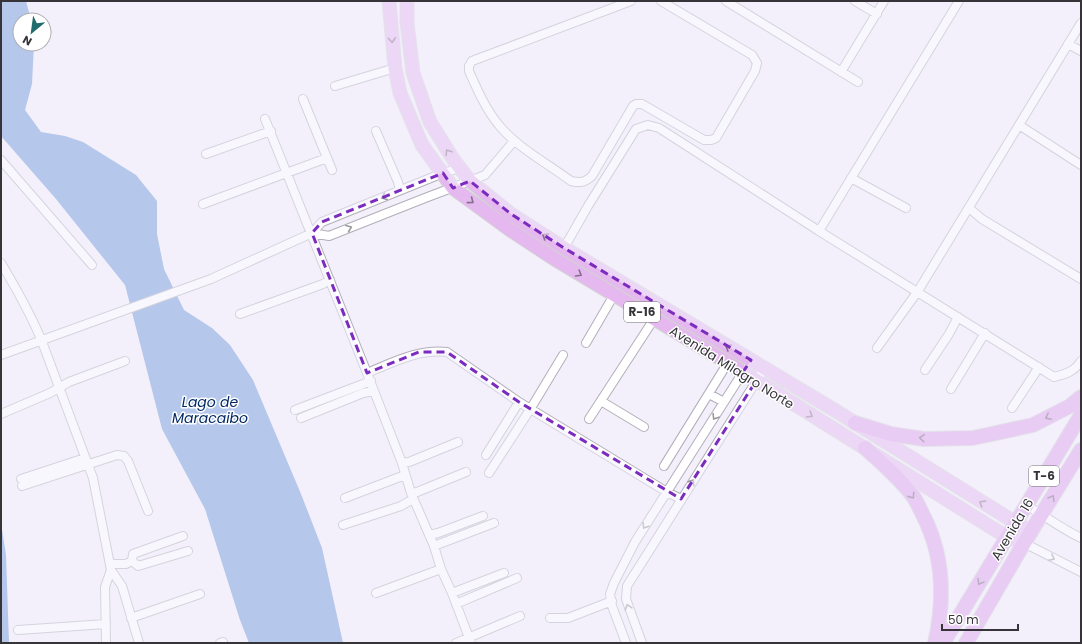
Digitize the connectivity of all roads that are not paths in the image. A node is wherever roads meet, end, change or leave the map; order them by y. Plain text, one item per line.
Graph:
1 (389, 1) edge
2 (407, 1) edge
3 (631, 1) edge
4 (661, 1) edge
5 (726, 1) edge
6 (855, 1) edge
7 (884, 1) edge
8 (959, 1) edge
9 (876, 14) junction
10 (1081, 23) edge
11 (1068, 44) junction
12 (1081, 51) edge
13 (395, 68) junction
14 (841, 72) junction
15 (858, 82) dead end
16 (335, 86) dead end
17 (303, 99) dead end
18 (265, 119) dead end
19 (1019, 125) junction
20 (270, 131) junction
21 (376, 131) dead end
22 (514, 141) junction
23 (206, 154) dead end
24 (327, 158) junction
25 (1, 160) edge
26 (1081, 165) edge
27 (460, 168) junction
28 (332, 170) dead end
29 (286, 173) junction
30 (443, 173) junction
31 (851, 178) junction
32 (470, 181) junction
33 (453, 188) junction
34 (400, 190) junction
35 (203, 204) dead end
36 (906, 208) dead end
37 (969, 208) junction
38 (819, 231) junction
39 (312, 233) junction
40 (564, 248) junction
41 (1, 263) edge
42 (92, 265) dead end
43 (1, 277) edge
44 (1081, 279) edge
45 (12, 280) junction
46 (330, 280) junction
47 (918, 291) junction
48 (614, 295) junction
49 (240, 314) dead end
50 (958, 316) junction
51 (654, 319) junction
52 (985, 333) junction
53 (41, 339) junction
54 (586, 343) dead end
55 (877, 348) dead end
56 (1, 355) edge
57 (563, 355) dead end
58 (751, 360) junction
59 (125, 361) dead end
60 (1081, 361) edge
61 (728, 364) junction
62 (1039, 367) junction
63 (764, 368) junction
64 (925, 370) dead end
65 (743, 372) junction
66 (367, 373) junction
67 (370, 381) junction
68 (756, 382) junction
69 (58, 388) junction
70 (951, 389) dead end
71 (374, 391) junction
72 (709, 394) junction
73 (1081, 397) edge
74 (601, 401) junction
75 (519, 402) junction
76 (724, 402) junction
77 (531, 408) junction
78 (1012, 408) dead end
79 (295, 410) dead end
80 (1, 414) edge
81 (1081, 415) edge
82 (301, 418) dead end
83 (589, 419) dead end
84 (855, 423) junction
85 (644, 427) dead end
86 (458, 442) dead end
87 (865, 448) junction
88 (1081, 450) edge
89 (486, 455) dead end
90 (86, 461) junction
91 (402, 463) junction
92 (664, 466) dead end
93 (466, 472) dead end
94 (490, 473) dead end
95 (405, 475) junction
96 (21, 482) dead end
97 (667, 492) junction
98 (412, 496) junction
99 (344, 498) dead end
100 (681, 499) junction
101 (1026, 505) junction
102 (148, 511) dead end
103 (1042, 514) junction
104 (483, 516) dead end
105 (494, 523) dead end
106 (1016, 523) junction
107 (343, 524) dead end
108 (429, 535) junction
109 (183, 536) dead end
110 (1007, 537) junction
111 (1028, 537) junction
112 (1081, 538) edge
113 (434, 546) junction
114 (188, 551) dead end
115 (132, 561) junction
116 (111, 567) junction
117 (441, 569) junction
118 (1081, 572) edge
119 (504, 573) dead end
120 (517, 578) dead end
121 (452, 593) junction
122 (200, 594) dead end
123 (376, 594) dead end
124 (612, 601) junction
125 (456, 604) junction
126 (520, 616) dead end
127 (131, 618) junction
128 (550, 618) dead end
129 (106, 624) junction
130 (18, 630) dead end
131 (470, 641) edge
132 (106, 643) edge
133 (139, 643) edge
134 (456, 643) edge
135 (626, 643) edge
136 (642, 643) edge
137 (935, 643) edge
138 (943, 643) edge
139 (966, 643) edge

1 -> 13 main road, Avenida Milagro Norte / R-16
27 -> 2 main road, Avenida Milagro Norte / R-16
3 - 22 street
4 - 22 street
5 - 14 street
6 - 9 street
7 - 9 street
8 - 31 street
9 - 14 street
10 - 11 street
11 - 12 street
11 - 19 street
13 - 16 street
13 - 30 main road, Avenida Milagro Norte / R-16
14 - 15 street
17 - 24 street
18 - 20 street
19 - 26 street
19 - 37 street
20 - 23 street
20 - 29 street
21 - 34 street
22 - 32 street
24 - 28 street
24 - 29 street
25 - 42 street
27 - 30 street
27 - 32 main road, Avenida Milagro Norte / R-16
29 - 35 street
29 - 39 street
30 - 33 main road, Avenida Milagro Norte / R-16
30 - 34 street
31 - 36 street
31 - 38 street
32 - 33 street
40 -> 32 main road, Avenida Milagro Norte / R-16
39 -> 33 street
33 -> 48 main road, Avenida Milagro Norte / R-16
34 -> 39 street
37 - 44 street
37 - 47 street
38 - 40 street
38 - 47 street
39 - 46 street
39 - 53 street
58 -> 40 main road, Avenida Milagro Norte / R-16
41 - 45 street
43 - 45 street
45 - 53 street
46 - 49 street
46 - 66 street
47 - 50 street
47 - 55 street
48 - 51 main road, Avenida Milagro Norte / R-16
48 - 54 street
50 - 52 street
50 - 64 street
51 - 61 main road, Avenida Milagro Norte / R-16
51 - 74 street
52 - 62 street
52 - 70 street
53 - 56 street
53 - 69 street
57 - 77 street
58 - 63 main road, Avenida Milagro Norte / R-16
58 - 65 street
59 - 69 street
60 - 62 street
61 - 65 main road, Avenida Milagro Norte / R-16
61 - 72 street
62 - 78 street
63 - 68 street
63 - 84 main road, Avenida Milagro Norte / R-16
65 - 68 main road, Avenida Milagro Norte / R-16
65 - 76 street
66 - 67 street
66 - 75 street
67 - 71 street
67 - 79 street
68 -> 87 main road, Avenida Milagro Norte / R-16
100 -> 68 street
69 - 80 street
69 - 90 street
71 - 82 street
71 - 91 street
72 - 76 street
72 - 92 street
73 -> 84 highway
74 - 83 street
74 - 85 street
75 - 77 street
75 - 89 street
76 -> 97 street
77 - 94 street
77 - 97 street
81 - 101 highway, Avenida 16 / T-6
106 -> 84 main road, Avenida Milagro Norte / R-16
86 - 91 street
87 - 110 main road, Avenida Milagro Norte / R-16
87 -> 137 highway
103 -> 88 highway, Avenida 16 / T-6
90 - 96 street
90 - 102 street
90 - 116 street
91 - 95 street
93 - 98 street
95 - 98 street
95 - 99 street
97 - 100 street
97 -> 124 street
98 - 107 street
98 - 108 street
136 -> 100 street
101 - 103 street
101 - 106 highway, Avenida 16 / T-6
103 - 111 highway, Avenida 16 / T-6
103 - 112 street
104 - 108 street
105 - 113 street
106 - 110 highway, Avenida 16 / T-6
106 - 111 main road, Avenida Milagro Norte / R-16
108 - 113 street
109 - 115 street
110 - 111 main road, Avenida Milagro Norte / R-16
110 -> 138 highway, Avenida 16 / T-6
111 -> 118 street
111 - 139 highway, Avenida 16 / T-6
113 - 117 street
114 - 115 street
115 - 116 street
116 - 127 street
116 - 129 street
117 - 121 street
117 - 123 street
119 - 121 street
120 - 125 street
121 - 125 street
122 - 127 street
124 - 128 street
124 - 135 street
125 - 131 street
126 - 131 street
127 - 133 street
129 - 130 street
129 - 132 street
131 - 134 street

